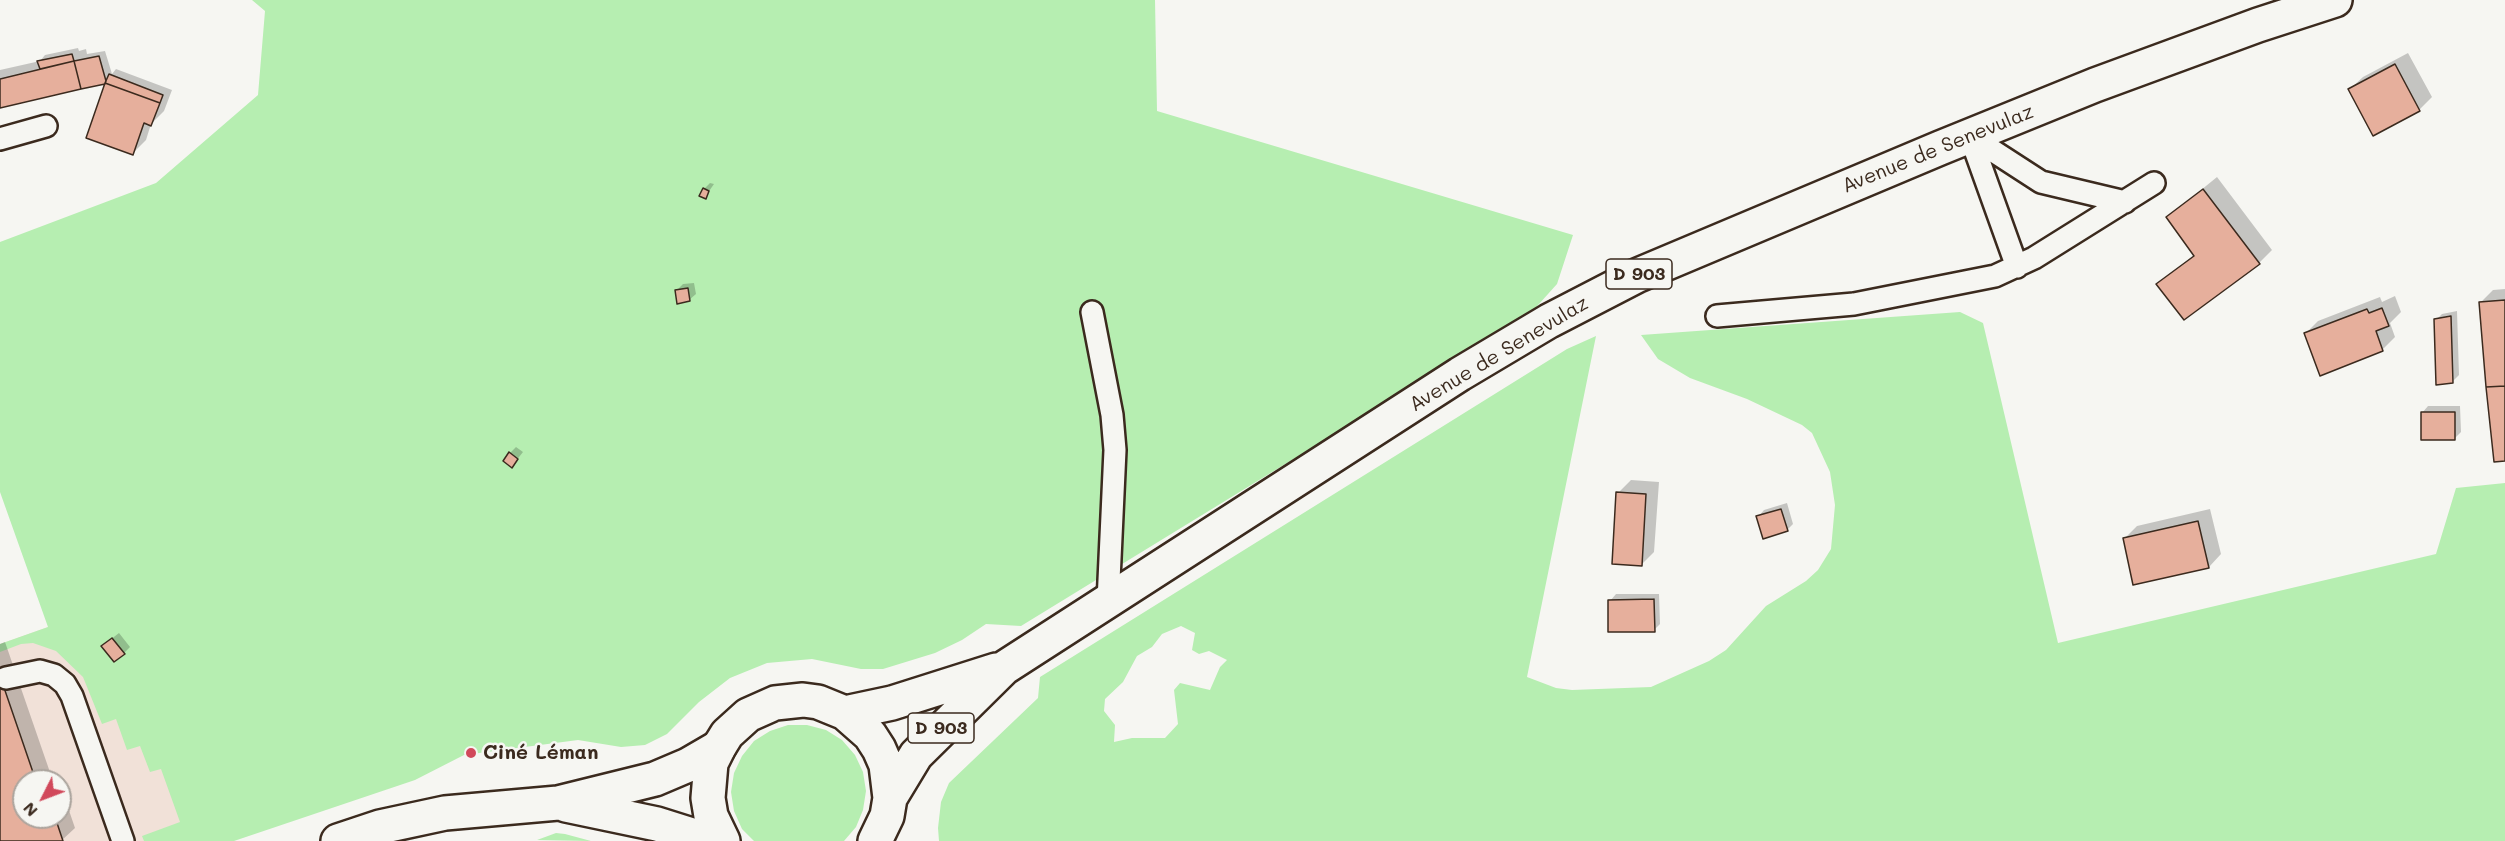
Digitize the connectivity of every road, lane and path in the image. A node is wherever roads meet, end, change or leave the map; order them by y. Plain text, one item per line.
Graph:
1 (2335, 0) edge
2 (46, 126) dead end
3 (1970, 136) junction
4 (0, 140) edge
5 (2154, 183) dead end
6 (2125, 202) junction
7 (2017, 267) junction
8 (1092, 312) dead end
9 (1717, 316) dead end
10 (1108, 602) junction
11 (1004, 668) junction
12 (6, 678) dead end
13 (845, 713) junction
14 (719, 747) junction
15 (558, 803) junction
16 (886, 824) edge
17 (123, 841) edge
18 (338, 841) edge
19 (711, 841) edge
20 (723, 841) edge

1 - 3 main road, Avenue de Senevulaz / D 903
2 - 4 lane
3 - 6 lane
3 - 7 lane
3 - 10 main road, Avenue de Senevulaz / D 903
5 - 6 lane
6 - 7 lane
7 - 9 lane
8 - 10 lane
10 - 11 main road, Avenue de Senevulaz / D 903
11 - 13 main road, Avenue de Senevulaz / D 903
11 - 16 main road, Avenue de Senevulaz / D 903
12 - 17 lane
13 - 14 main road
13 - 16 main road
14 - 15 main road
14 - 20 main road
15 - 18 main road
15 - 19 main road

